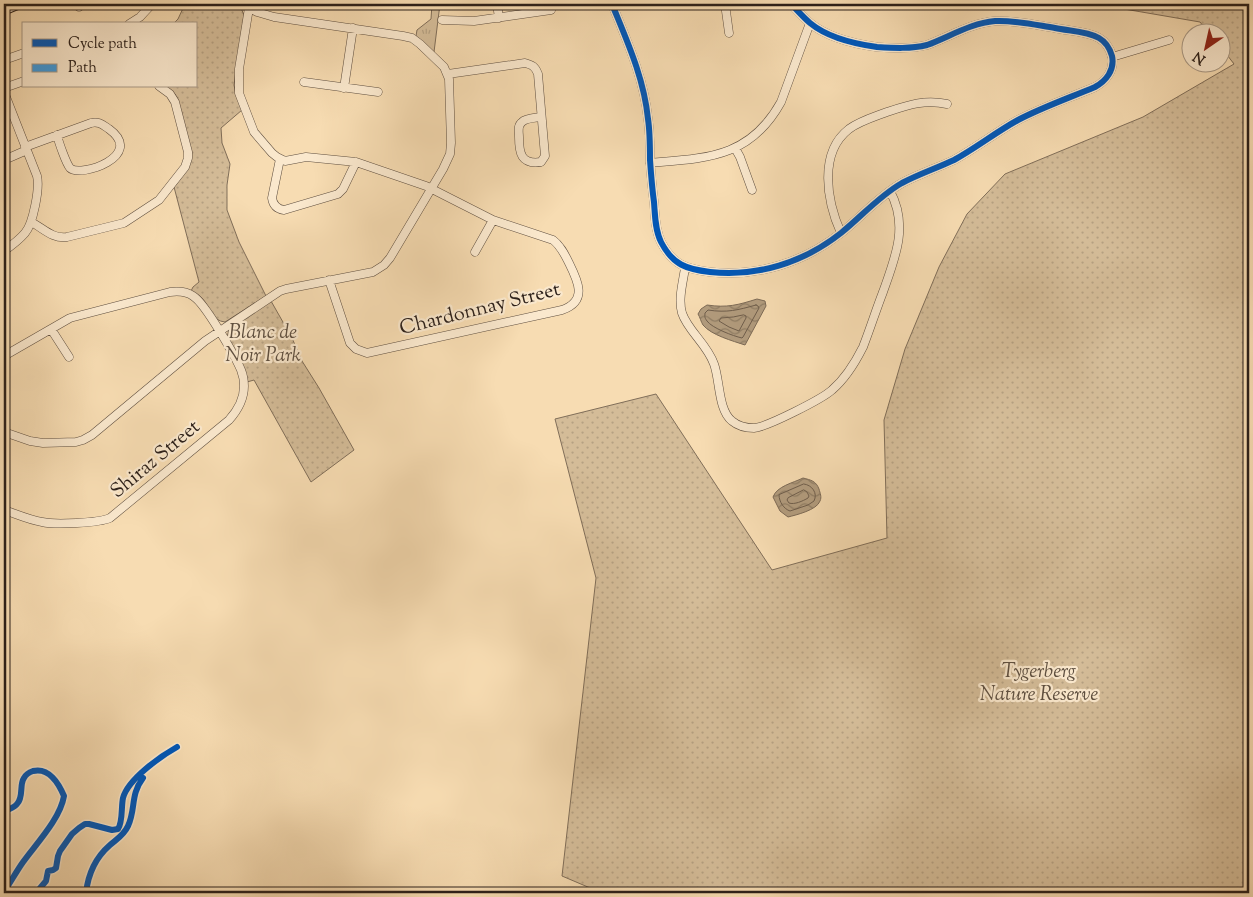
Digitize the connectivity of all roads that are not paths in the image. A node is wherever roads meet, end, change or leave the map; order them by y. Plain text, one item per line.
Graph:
1 (16, 4) edge
2 (152, 4) edge
3 (497, 4) edge
4 (612, 4) edge
5 (726, 4) edge
6 (791, 4) edge
7 (245, 6) edge
8 (4, 9) edge
9 (551, 10) dead end
10 (499, 18) junction
11 (442, 20) dead end
12 (132, 22) edge
13 (810, 23) junction
14 (353, 28) junction
15 (729, 32) dead end
16 (1169, 40) dead end
17 (22, 54) edge
18 (1112, 57) junction
19 (4, 60) edge
20 (448, 74) junction
21 (22, 82) edge
22 (304, 82) dead end
23 (162, 88) edge
24 (344, 88) junction
25 (4, 90) edge
26 (378, 92) dead end
27 (947, 104) dead end
28 (541, 117) junction
29 (56, 136) junction
30 (26, 148) junction
31 (735, 148) junction
32 (280, 159) junction
33 (4, 160) edge
34 (356, 162) junction
35 (650, 163) junction
36 (432, 189) junction
37 (752, 190) dead end
38 (890, 191) junction
39 (493, 220) junction
40 (31, 222) junction
41 (841, 233) junction
42 (4, 251) edge
43 (475, 252) dead end
44 (685, 268) junction
45 (329, 280) junction
46 (51, 329) junction
47 (219, 331) junction
48 (4, 356) edge
49 (69, 357) dead end
50 (4, 432) edge
51 (4, 510) edge

1 - 8 street
2 - 12 street
3 - 10 street
4 - 35 street
5 - 15 street
6 - 13 street
7 - 14 street
7 - 32 street
9 - 10 street
10 - 11 street
13 - 18 street
13 - 31 street
14 - 20 street
14 - 24 street
16 - 18 street
17 - 19 street
18 - 38 street
20 - 28 street
20 - 36 street
21 - 25 street
22 - 24 street
23 - 40 street
24 - 26 street
25 - 30 street
27 - 41 street
28 - 28 street
29 - 29 street
29 - 30 street
30 - 33 street
30 - 40 street
31 - 35 street
31 - 37 street
32 - 34 street, Chardonnay Street
32 - 34 street
34 - 36 street, Chardonnay Street
35 - 44 street
36 - 39 street, Chardonnay Street
36 - 45 street
38 - 41 street
38 - 44 street
39 - 43 street
39 - 45 street, Chardonnay Street
40 - 42 street
41 - 44 street
45 - 47 street
46 - 47 street, Shiraz Street
46 - 48 street, Shiraz Street
46 - 49 street
47 - 50 street
47 - 51 street, Shiraz Street

